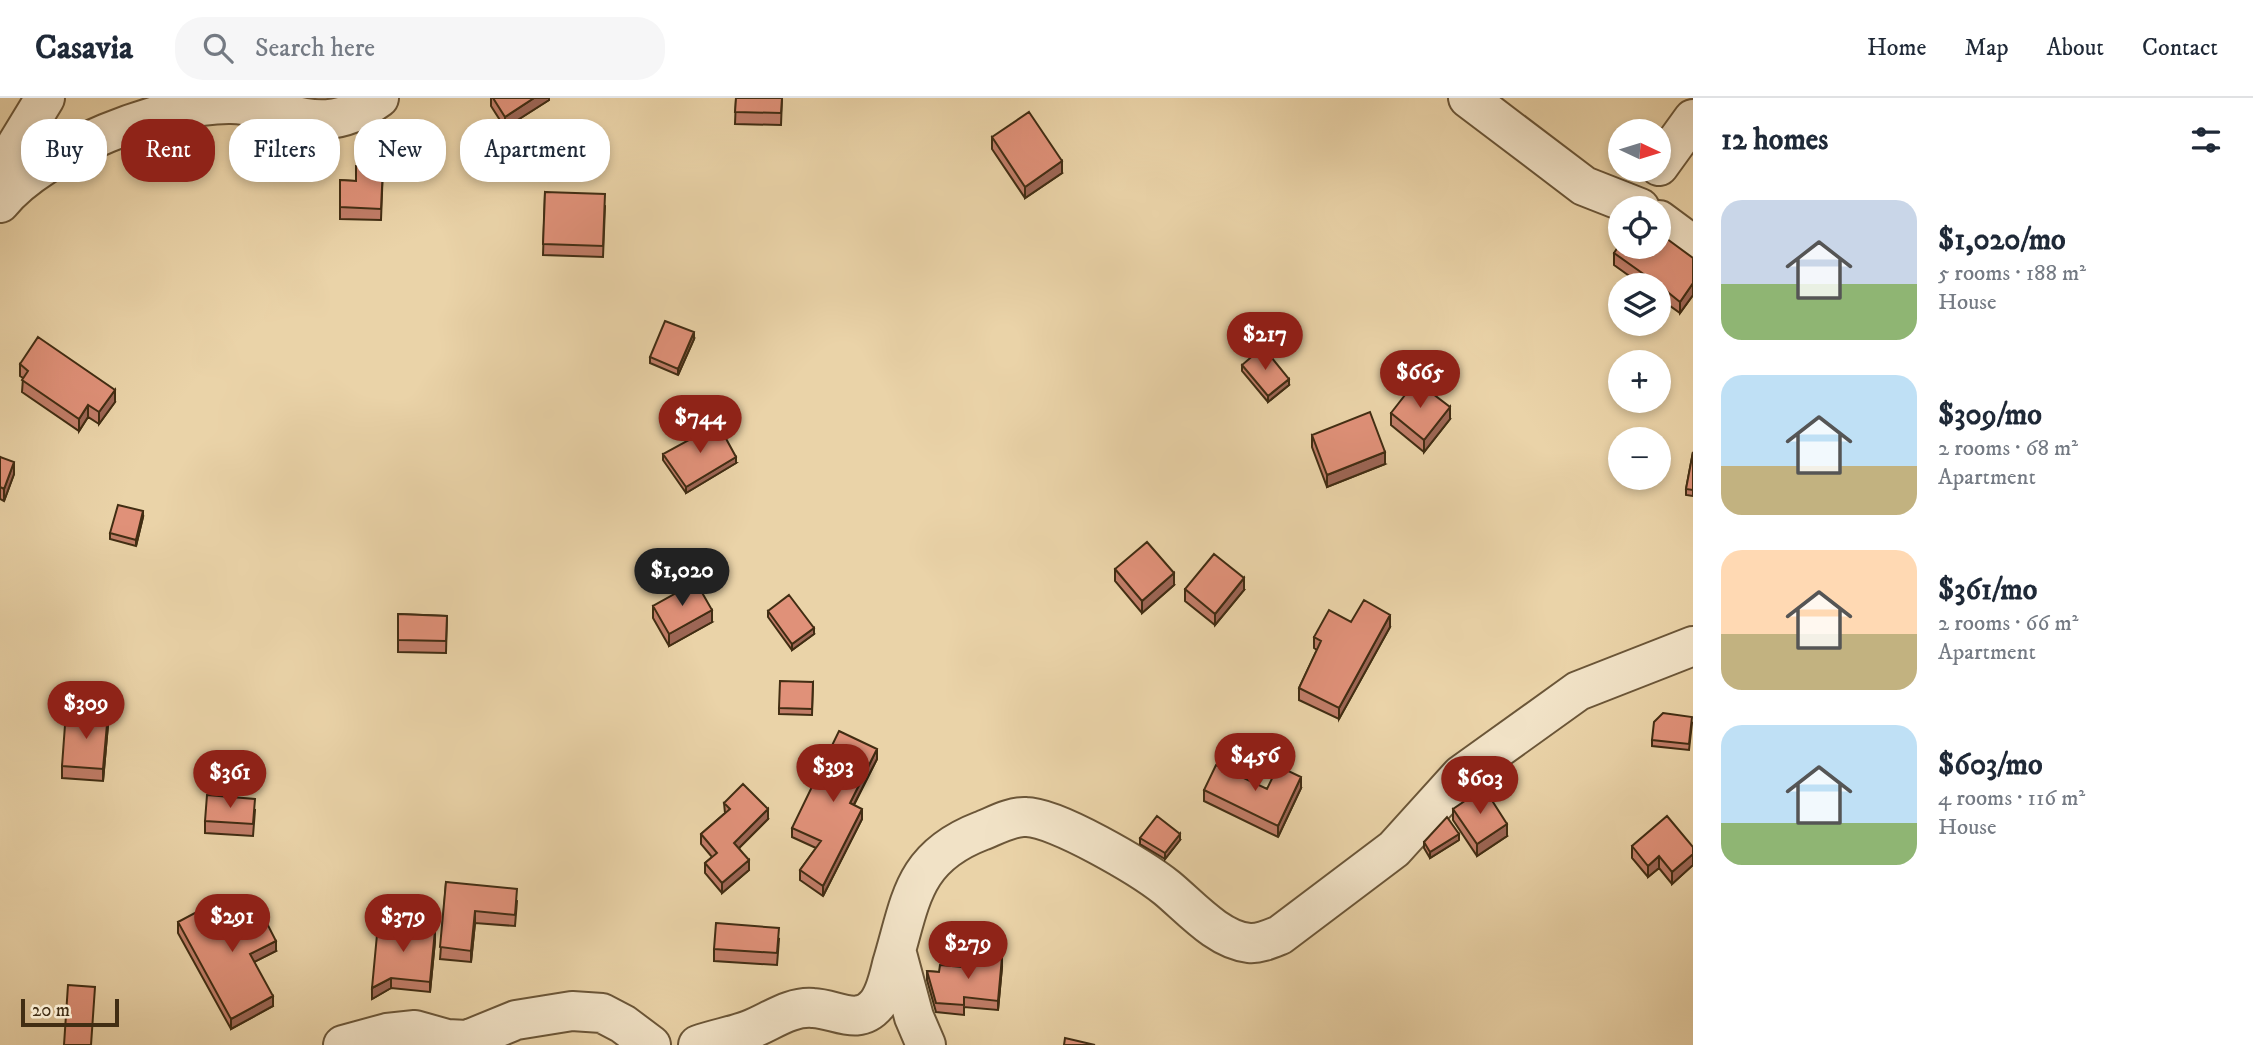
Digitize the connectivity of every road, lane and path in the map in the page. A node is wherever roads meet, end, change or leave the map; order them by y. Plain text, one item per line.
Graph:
1 (45, 98) edge
2 (379, 98) edge
3 (1468, 98) edge
4 (1693, 119) edge
5 (1671, 150) edge
6 (1609, 196) edge
7 (2, 201) edge
8 (1671, 230) edge
9 (1693, 245) edge
10 (1693, 646) edge
11 (897, 950) junction
12 (343, 1045) edge
13 (651, 1045) edge
14 (698, 1045) edge
15 (926, 1045) edge

1 - 7 street
2 - 7 street
3 - 6 street
4 - 5 street
8 - 9 street
10 - 11 street
11 - 14 street
11 - 15 street
12 - 13 street

